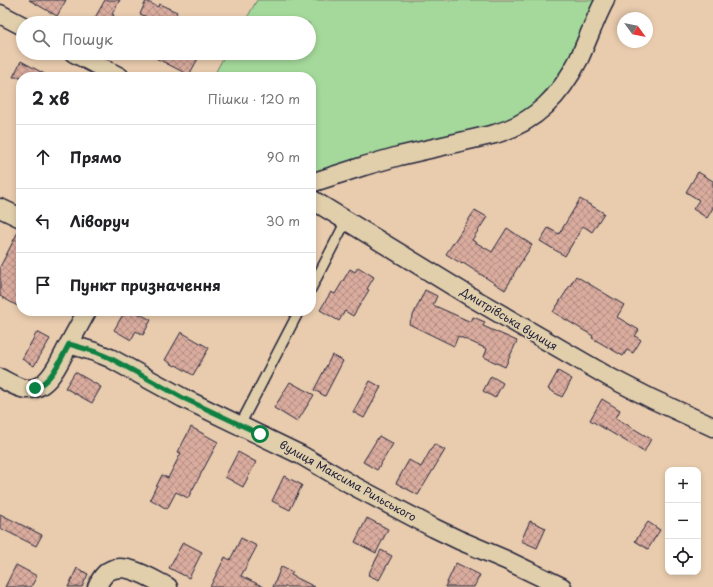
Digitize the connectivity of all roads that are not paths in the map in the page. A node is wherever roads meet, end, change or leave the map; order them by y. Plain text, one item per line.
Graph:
1 (605, 0) edge
2 (0, 14) edge
3 (16, 22) edge
4 (87, 60) edge
5 (110, 72) edge
6 (316, 181) edge
7 (316, 202) edge
8 (0, 208) edge
9 (16, 216) edge
10 (346, 221) junction
11 (316, 279) edge
12 (84, 316) edge
13 (296, 316) edge
14 (69, 344) junction
15 (0, 378) edge
16 (240, 425) junction
17 (713, 427) edge
18 (97, 587) edge
19 (168, 587) edge
20 (562, 587) edge

1 - 6 street
2 - 3 street
4 - 5 street
7 - 10 street, Дмитрівська вулиця
8 - 9 street
10 - 11 lane
10 - 17 street, Дмитрівська вулиця
12 - 14 street
13 - 16 lane
14 - 15 street
14 - 16 street, вулиця Максима Рильського
16 - 20 street, вулиця Максима Рильського
18 - 19 street

